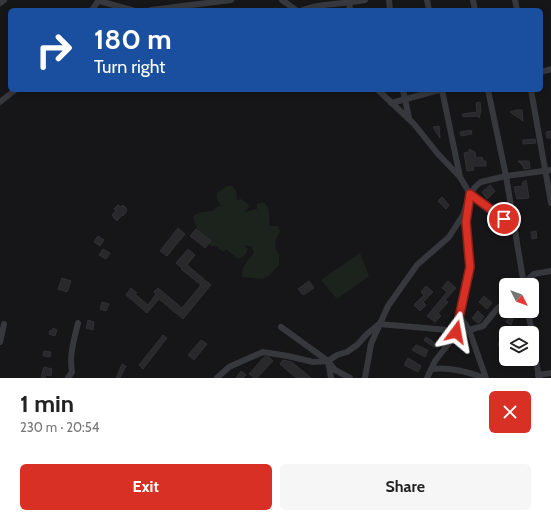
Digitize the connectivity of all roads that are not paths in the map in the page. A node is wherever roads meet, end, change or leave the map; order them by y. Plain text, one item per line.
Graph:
1 (4, 0) edge
2 (99, 0) edge
3 (230, 0) edge
4 (282, 0) edge
5 (308, 0) edge
6 (365, 0) edge
7 (349, 2) edge
8 (0, 3) edge
9 (310, 7) joint
10 (125, 8) edge
11 (167, 8) edge
12 (293, 8) edge
13 (12, 92) edge
14 (380, 92) edge
15 (403, 92) edge
16 (433, 92) edge
17 (441, 92) edge
18 (488, 92) edge
19 (532, 92) edge
20 (405, 99) junction
21 (0, 102) edge
22 (391, 103) junction
23 (409, 118) junction
24 (548, 170) edge
25 (506, 176) junction
26 (460, 178) junction
27 (470, 194) junction
28 (551, 203) edge
29 (515, 228) junction
30 (551, 271) edge
31 (522, 278) edge
32 (530, 278) edge
33 (499, 307) edge
34 (460, 315) junction
35 (78, 323) dead end
36 (4, 324) dead end
37 (379, 324) junction
38 (281, 327) dead end
39 (469, 330) junction
40 (456, 333) junction
41 (0, 342) edge
42 (328, 361) junction
43 (536, 366) edge
44 (432, 369) junction
45 (551, 373) edge
46 (538, 377) edge
47 (68, 378) edge
48 (217, 378) edge
49 (331, 378) edge
50 (350, 378) edge
51 (364, 378) edge
52 (427, 378) edge
53 (485, 378) edge

1 - 8 street
2 - 10 street
3 - 11 street
4 - 12 street
5 - 9 street
6 - 7 street
7 - 9 street
13 - 21 street
14 - 22 street
15 - 20 street
16 - 20 street
17 - 26 street
18 - 25 street
19 - 24 street
20 - 22 street
20 - 23 street
22 - 23 street
23 - 26 street
24 - 25 street
24 - 28 street
25 - 27 street
25 - 29 street
26 - 27 street
27 - 29 street
27 - 34 street
27 - 37 street
29 - 31 street
30 - 32 street
33 - 39 street
34 - 39 street
34 - 40 street
35 - 47 street
36 - 41 street
37 - 40 street
37 - 42 street
37 - 51 street
38 - 42 street
39 - 40 street
39 - 53 street
40 - 44 street
42 - 48 street
42 - 49 street
42 - 50 street
43 - 46 street
44 - 52 street
44 - 53 street
45 - 46 street

